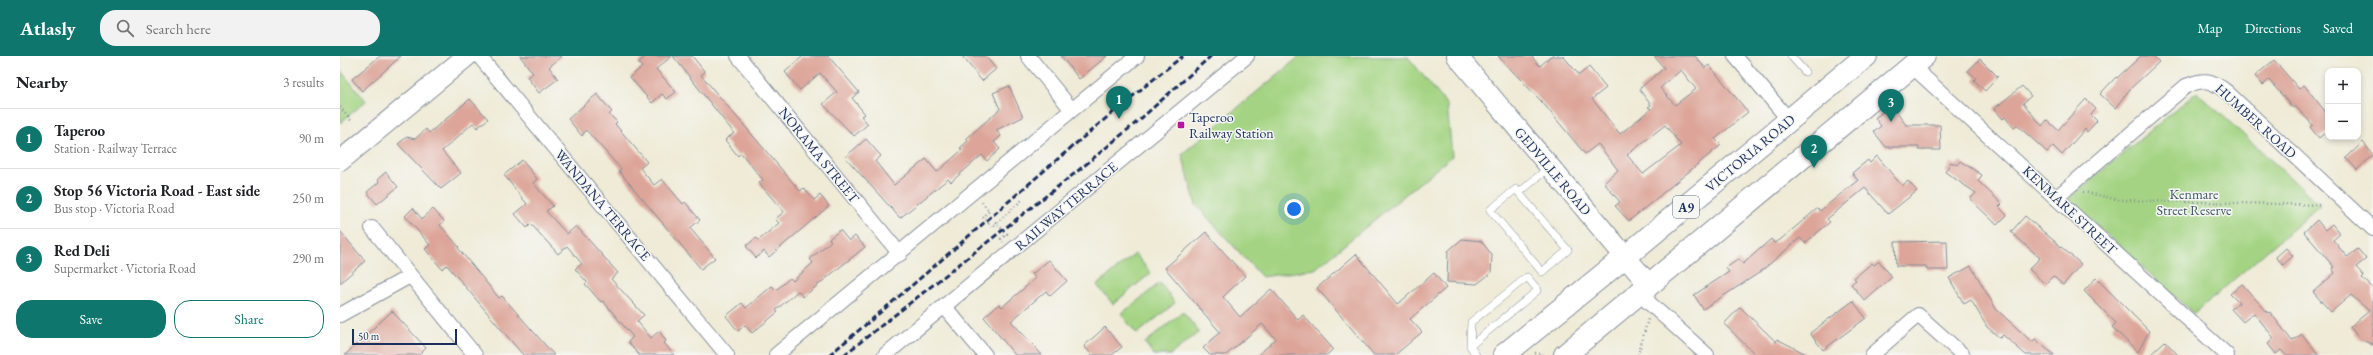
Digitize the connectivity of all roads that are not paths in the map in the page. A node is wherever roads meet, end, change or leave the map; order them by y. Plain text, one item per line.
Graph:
1 (467, 56) edge
2 (479, 56) edge
3 (738, 56) edge
4 (1028, 56) edge
5 (1137, 56) edge
6 (1247, 56) edge
7 (1457, 56) edge
8 (1735, 56) edge
9 (1791, 56) edge
10 (1866, 56) edge
11 (1918, 61) edge
12 (1805, 72) dead end
13 (1072, 110) junction
14 (1789, 120) junction
15 (340, 161) edge
16 (1549, 167) junction
17 (2062, 192) junction
18 (1519, 193) junction
19 (372, 228) dead end
20 (2373, 229) edge
21 (900, 254) junction
22 (1625, 257) junction
23 (410, 276) junction
24 (1649, 285) junction
25 (944, 306) junction
26 (340, 315) edge
27 (1470, 346) junction
28 (475, 355) edge
29 (727, 355) edge
30 (776, 355) edge
31 (884, 355) edge
32 (985, 355) edge
33 (1476, 355) edge
34 (1504, 355) edge
35 (1565, 355) edge
36 (1707, 355) edge
37 (1872, 355) edge
38 (1963, 355) edge
39 (2227, 355) edge

1 - 15 street
2 - 29 street, WANDANA TERRACE
3 - 21 street, NORAMA STREET
4 - 13 street
5 - 13 street
6 - 25 street, RAILWAY TERRACE
7 - 16 street, GEDVILLE ROAD
8 - 14 street
9 - 12 lane
10 - 14 highway, VICTORIA ROAD / A9
11 - 17 street, KENMARE STREET
11 - 24 highway, A9
13 - 21 street
14 - 22 highway, VICTORIA ROAD / A9
16 - 18 lane
16 - 22 street, GEDVILLE ROAD
17 - 20 street, HUMBER ROAD
17 - 39 street, KENMARE STREET
18 - 18 lane
19 - 23 street
21 - 30 street
22 - 24 street, GEDVILLE ROAD
22 - 34 highway, VICTORIA ROAD / A9
23 - 26 street
23 - 28 street
24 - 35 highway, A9
24 - 36 street
25 - 31 street, RAILWAY TERRACE
25 - 32 street
27 - 27 lane
27 - 33 lane
37 - 38 street

